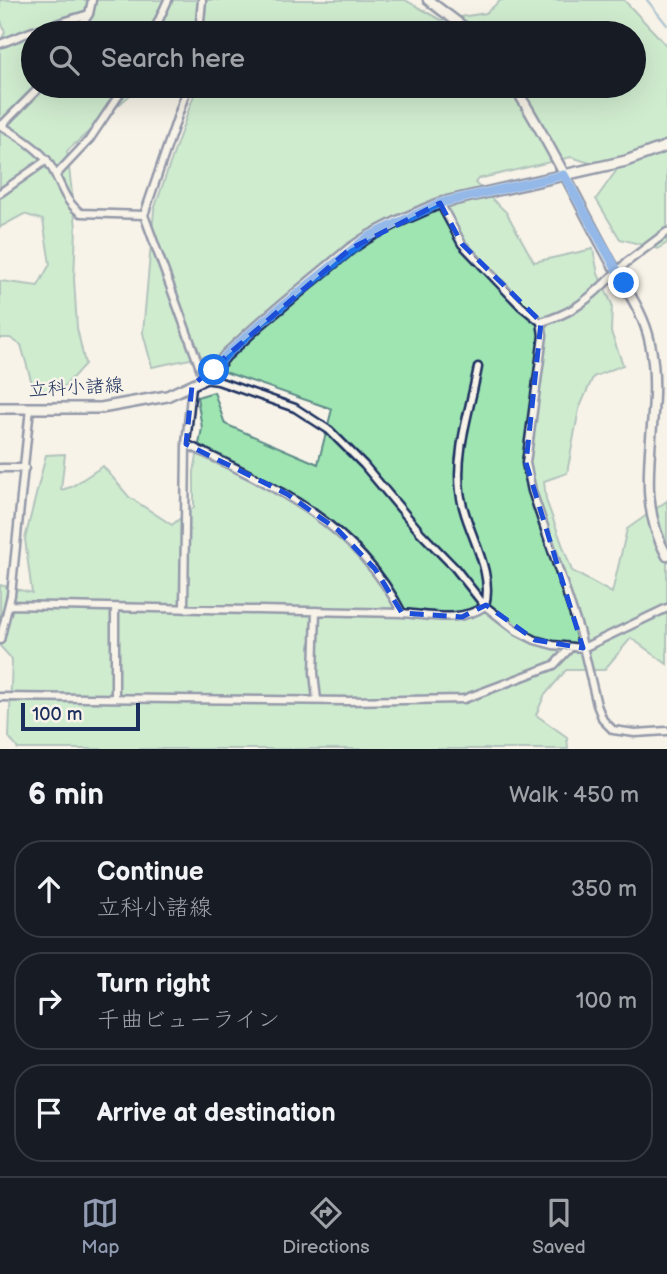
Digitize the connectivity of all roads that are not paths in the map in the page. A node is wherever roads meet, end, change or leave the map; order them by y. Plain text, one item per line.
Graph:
1 (92, 0) edge
2 (168, 0) edge
3 (202, 0) edge
4 (428, 0) edge
5 (89, 14) junction
6 (66, 21) edge
7 (84, 21) edge
8 (158, 21) edge
9 (200, 21) edge
10 (456, 21) edge
11 (21, 36) edge
12 (0, 44) edge
13 (29, 98) edge
14 (117, 98) edge
15 (184, 98) edge
16 (521, 98) edge
17 (1, 126) edge
18 (667, 146) edge
19 (47, 160) junction
20 (56, 175) junction
21 (564, 175) junction
22 (0, 193) edge
23 (440, 203) junction
24 (144, 215) junction
25 (667, 232) edge
26 (541, 322) junction
27 (478, 367) dead end
28 (204, 379) junction
29 (192, 386) junction
30 (0, 408) edge
31 (30, 408) junction
32 (186, 444) junction
33 (0, 468) edge
34 (26, 468) junction
35 (667, 556) edge
36 (9, 606) junction
37 (485, 606) junction
38 (115, 608) junction
39 (667, 608) edge
40 (184, 609) junction
41 (316, 611) junction
42 (402, 613) junction
43 (0, 640) edge
44 (571, 647) junction
45 (583, 648) junction
46 (0, 697) edge
47 (115, 698) junction
48 (317, 700) junction
49 (667, 731) edge

1 - 5 street
2 - 8 street
3 - 9 street
4 - 10 street
5 - 6 street
5 - 7 street
11 - 12 street
13 - 17 street
14 - 20 street
15 - 24 street
16 - 21 street
17 - 19 street
18 - 21 main road, 立科小諸線
19 - 20 street
19 - 22 street
20 - 24 street
21 - 23 main road, 立科小諸線
21 - 35 street
23 - 26 street
23 - 28 main road, 立科小諸線
24 - 28 street
25 - 26 street, bridge
26 - 45 street
27 - 37 street
28 - 29 main road, 立科小諸線
28 - 37 street
29 - 31 main road, 立科小諸線
29 - 32 street
30 - 31 main road, 立科小諸線
31 - 34 street
32 - 40 street
32 - 42 street
33 - 34 street
34 - 36 street
36 - 38 street
36 - 43 street
37 - 42 street
37 - 44 street
38 - 40 street
38 - 47 street
39 - 45 street
40 - 41 street
41 - 42 street
41 - 48 street
44 - 45 street
44 - 48 street
45 - 49 street
46 - 47 street
47 - 48 street

